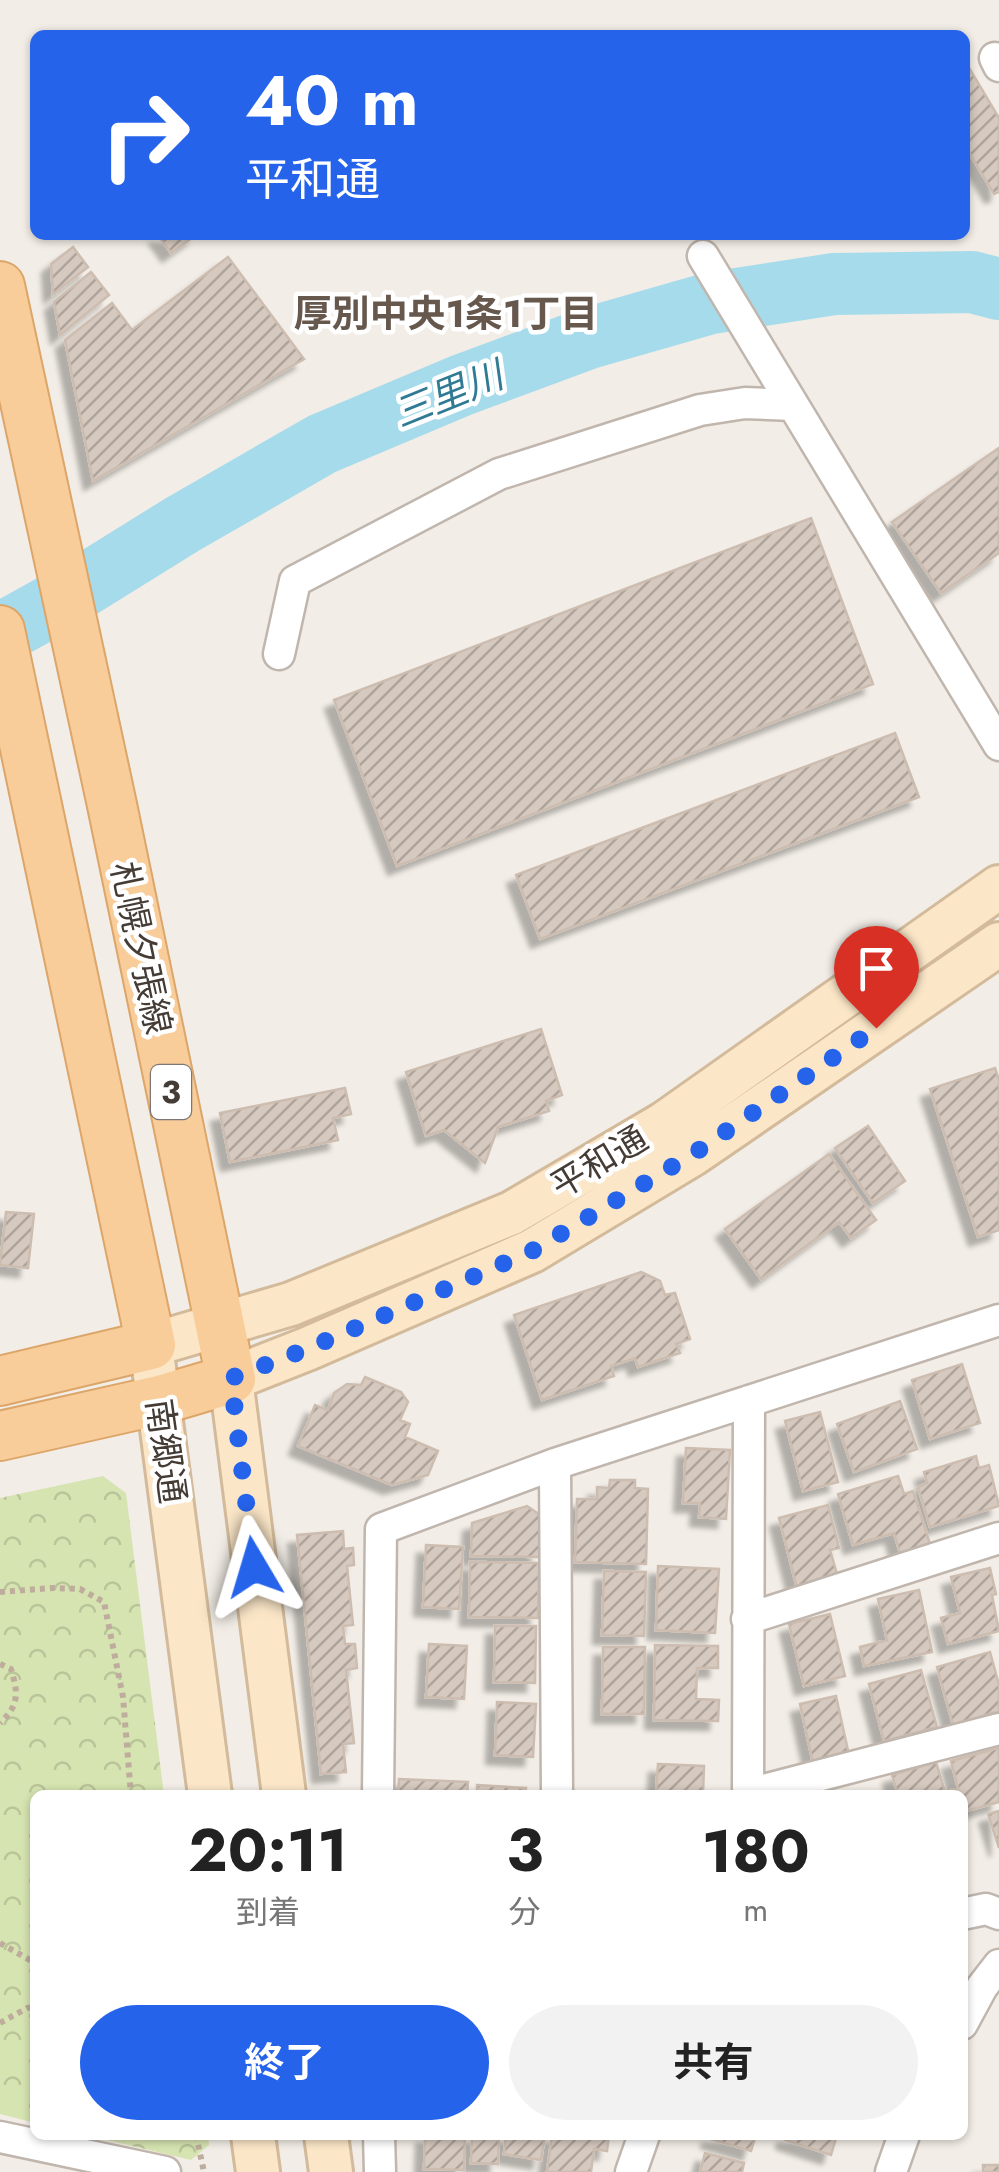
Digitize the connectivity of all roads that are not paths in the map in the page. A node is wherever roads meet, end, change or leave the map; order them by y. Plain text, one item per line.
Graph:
1 (708, 264) dead end
2 (0, 286) edge
3 (793, 404) junction
4 (0, 630) edge
5 (278, 654) dead end
6 (999, 746) edge
7 (999, 886) edge
8 (999, 944) edge
9 (999, 1320) edge
10 (220, 1325) junction
11 (151, 1345) junction
12 (231, 1378) junction
13 (0, 1381) edge
14 (160, 1400) junction
15 (748, 1401) junction
16 (0, 1436) edge
17 (555, 1464) junction
18 (999, 1538) edge
19 (747, 1619) junction
20 (999, 1729) edge
21 (209, 1790) edge
22 (283, 1790) edge
23 (378, 1790) edge
24 (556, 1790) edge
25 (748, 1790) edge
26 (767, 1790) edge
27 (968, 1913) edge
28 (999, 1914) edge
29 (999, 1965) edge
30 (968, 2013) edge
31 (0, 2137) edge
32 (255, 2140) edge
33 (327, 2140) edge
34 (379, 2140) edge
35 (642, 2140) edge
36 (902, 2140) edge
37 (165, 2172) edge
38 (258, 2172) edge
39 (331, 2172) edge
40 (380, 2172) edge
41 (631, 2172) edge
42 (891, 2172) edge

1 - 3 street
2 - 10 main road, 札幌夕張線 / 3
3 - 5 street
3 - 6 street
4 - 11 main road, 3
7 - 10 street, 平和通
8 - 12 street, 平和通
9 - 15 street
10 - 11 street, 平和通
10 - 12 main road, 札幌夕張線 / 3
11 - 13 main road
11 - 14 street, 南郷通
12 - 14 main road
12 - 22 street, 南郷通
14 - 16 main road
14 - 21 street, 南郷通
15 - 17 street
15 - 19 street
17 - 23 street
17 - 24 street
18 - 19 street
19 - 25 street
20 - 26 street
27 - 28 street
29 - 30 street
31 - 37 street
32 - 38 street
33 - 39 street
34 - 40 street
35 - 41 street
36 - 42 street

